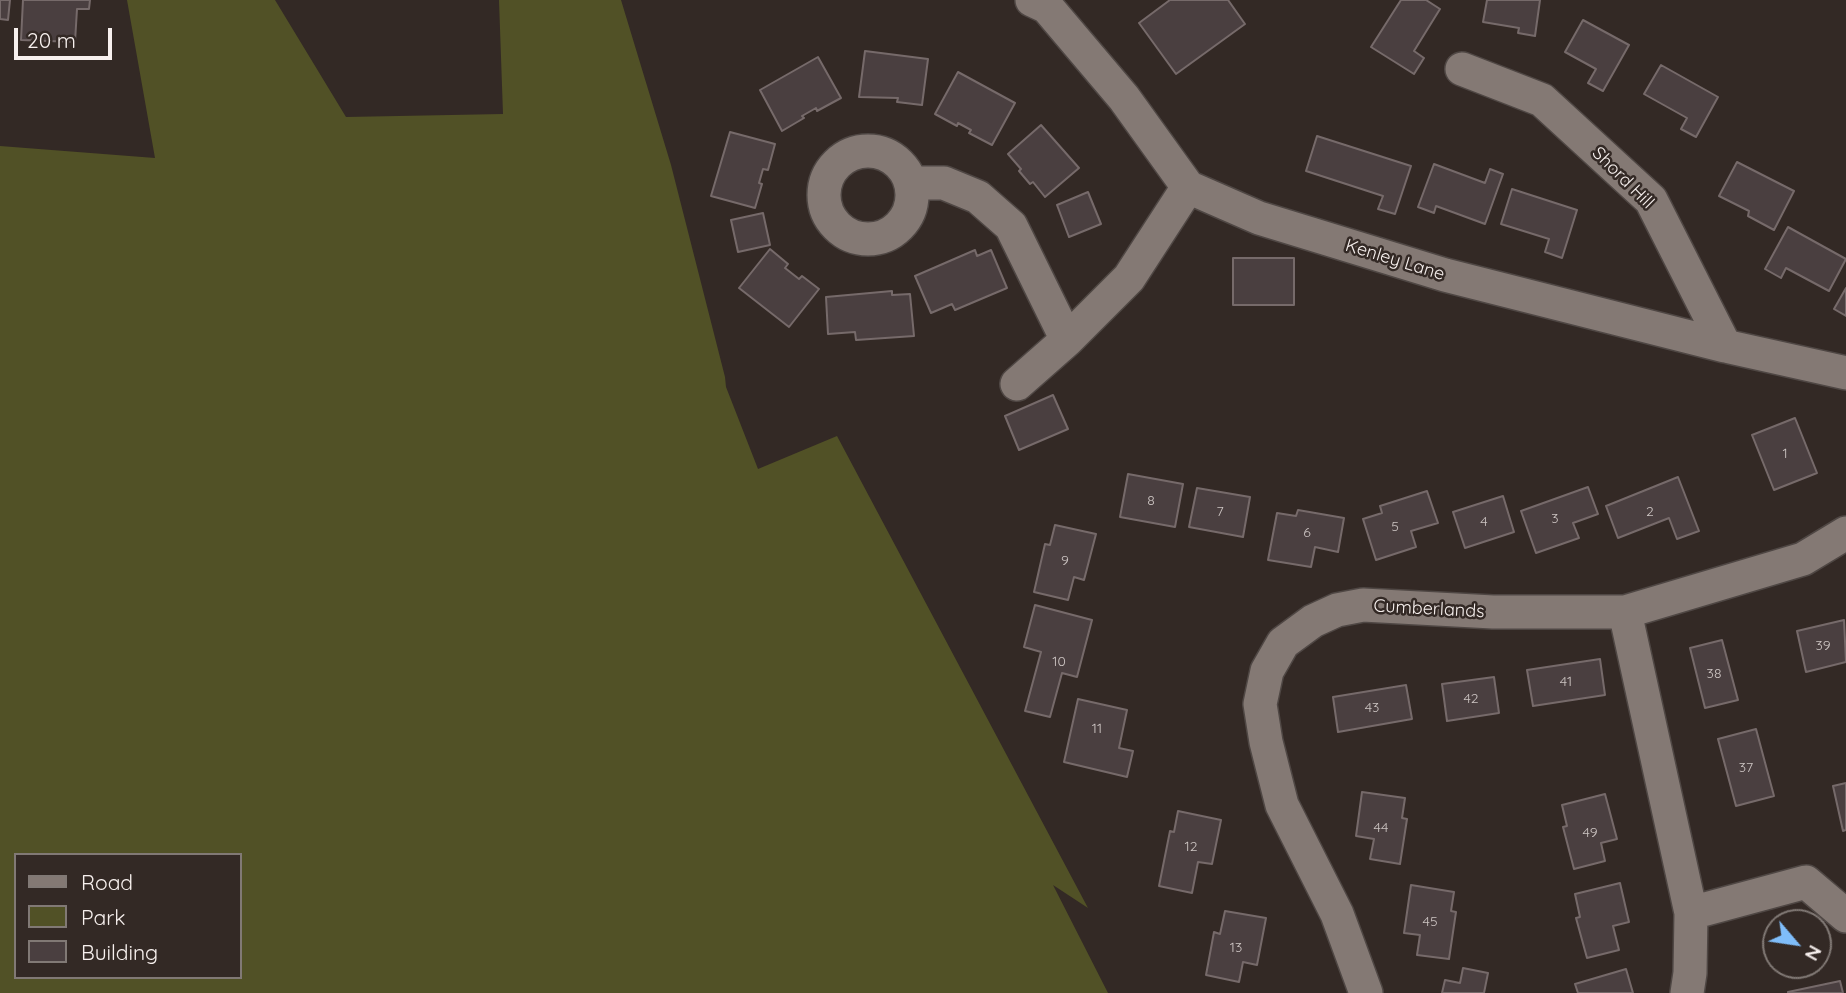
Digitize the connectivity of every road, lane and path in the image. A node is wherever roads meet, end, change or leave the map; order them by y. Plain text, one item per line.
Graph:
1 (1044, 2) edge
2 (1462, 69) dead end
3 (912, 183) dead end
4 (1188, 187) junction
5 (1067, 340) junction
6 (1725, 346) junction
7 (1846, 373) edge
8 (1017, 384) dead end
9 (1846, 533) edge
10 (1625, 612) junction
11 (1691, 913) junction
12 (1846, 916) edge
13 (1366, 993) edge
14 (1687, 993) edge

1 - 4 street
2 - 6 street, Shord Hill
3 - 5 street
4 - 5 street
4 - 6 street, Kenley Lane
5 - 8 street
6 - 7 street, Kenley Lane
9 - 10 street, Cumberlands
10 - 11 street
10 - 13 street, Cumberlands
11 - 12 street
11 - 14 street

